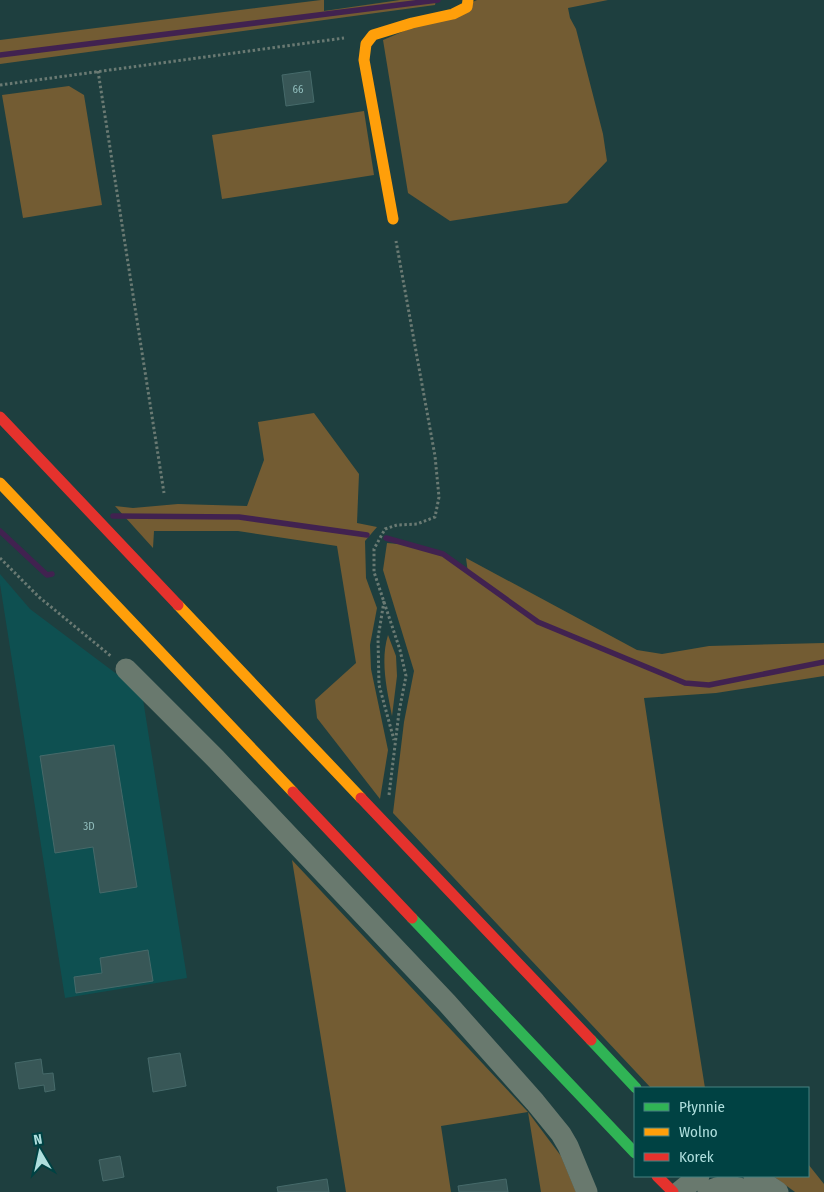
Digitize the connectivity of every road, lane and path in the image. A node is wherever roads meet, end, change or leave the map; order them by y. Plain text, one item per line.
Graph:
1 (468, 0) edge
2 (366, 44) junction
3 (98, 72) junction
4 (0, 85) edge
5 (393, 219) joint
6 (0, 418) edge
7 (0, 483) edge
8 (164, 493) dead end
9 (0, 558) edge
10 (384, 600) junction
11 (126, 669) joint
12 (395, 743) junction
13 (383, 822) junction
14 (635, 1087) edge
15 (634, 1152) edge
16 (658, 1177) edge
17 (698, 1177) edge
18 (756, 1177) edge
19 (729, 1181) edge
20 (588, 1192) edge
21 (673, 1192) edge
22 (679, 1192) edge
23 (708, 1192) edge
24 (749, 1192) edge
25 (778, 1192) edge

1 - 2 street
2 - 3 path
2 - 5 street
3 - 4 path
3 - 8 path
5 - 10 path
6 - 13 street
7 - 15 street
9 - 11 path
10 - 12 path
10 - 12 path
11 - 20 street
12 - 13 path
13 - 14 street
16 - 21 street
17 - 22 street
18 - 25 street
19 - 23 street
19 - 24 street

